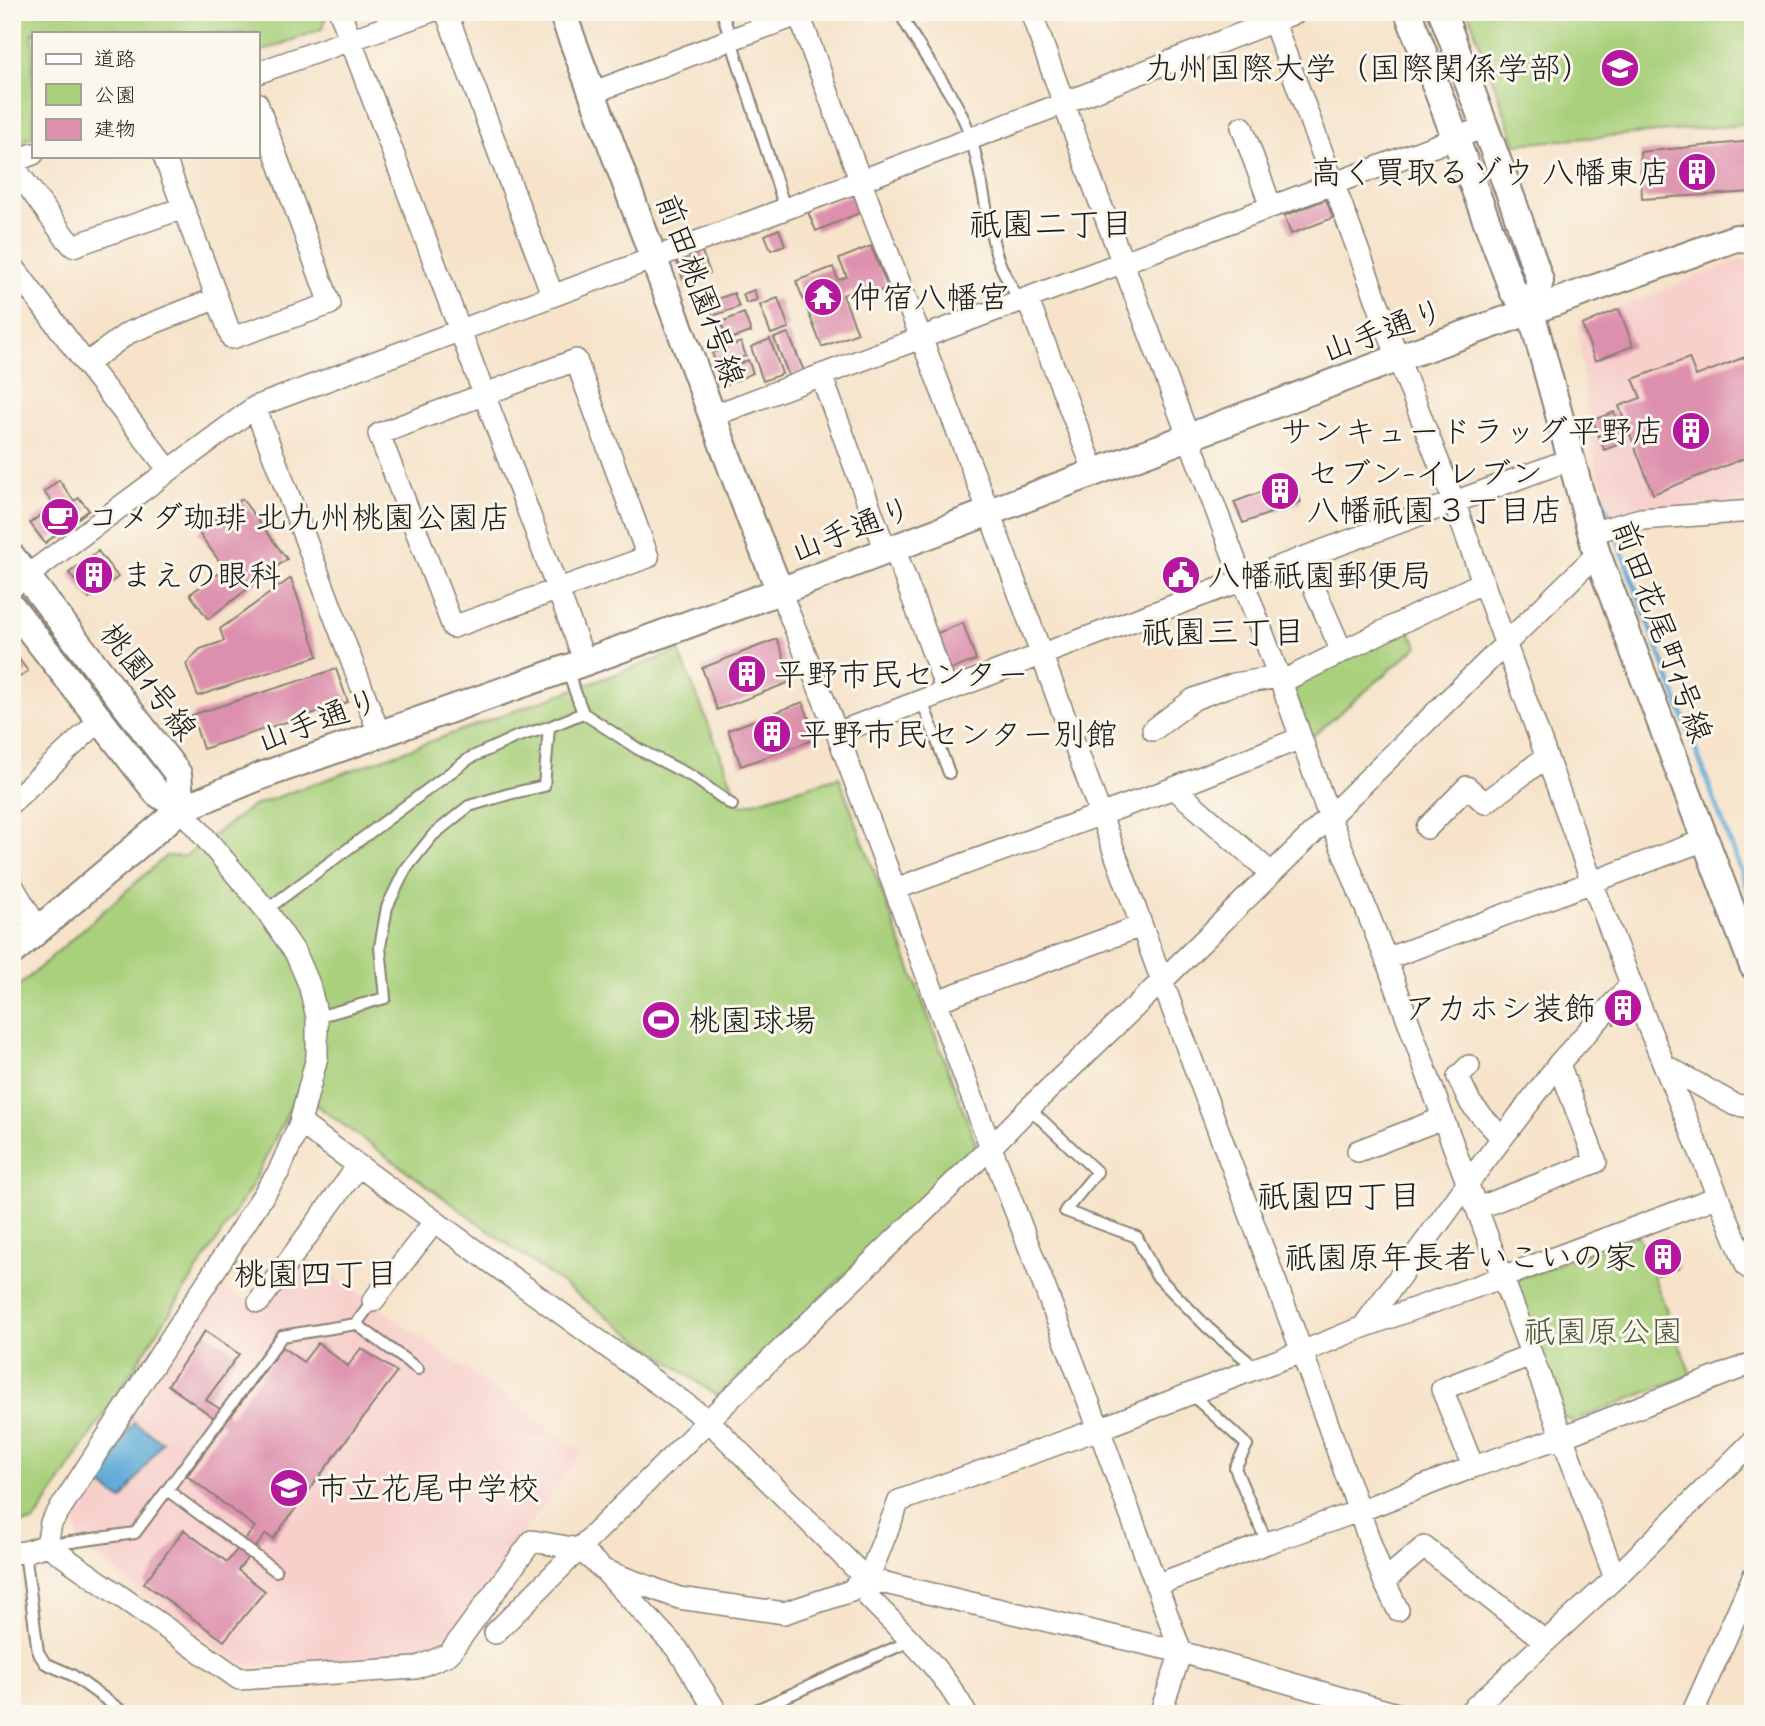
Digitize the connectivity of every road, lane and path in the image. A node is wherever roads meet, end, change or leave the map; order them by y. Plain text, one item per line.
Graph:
1 (340, 12) edge
2 (429, 12) edge
3 (446, 12) edge
4 (562, 12) edge
5 (722, 12) edge
6 (900, 12) edge
7 (1031, 12) edge
8 (1297, 12) edge
9 (1408, 12) edge
10 (1442, 12) edge
11 (801, 13) edge
12 (1272, 16) edge
13 (350, 39) junction
14 (732, 39) junction
15 (259, 72) edge
16 (592, 93) junction
17 (1064, 103) junction
18 (259, 109) edge
19 (1242, 127) dead end
20 (1485, 127) junction
21 (971, 138) junction
22 (1455, 139) junction
23 (32, 154) edge
24 (165, 158) edge
25 (12, 163) edge
26 (860, 181) junction
27 (1334, 183) junction
28 (1271, 207) junction
29 (183, 208) junction
30 (785, 208) junction
31 (1753, 239) edge
32 (653, 258) junction
33 (1124, 262) junction
34 (12, 265) edge
35 (552, 294) junction
36 (217, 298) junction
37 (1023, 299) junction
38 (1531, 312) junction
39 (459, 331) junction
40 (922, 338) junction
41 (1398, 358) junction
42 (86, 364) junction
43 (821, 375) junction
44 (484, 394) junction
45 (255, 407) junction
46 (712, 416) junction
47 (1188, 438) junction
48 (1571, 459) junction
49 (169, 470) junction
50 (1095, 472) junction
51 (1454, 502) junction
52 (989, 512) junction
53 (1753, 512) edge
54 (1604, 535) junction
55 (890, 550) junction
56 (1301, 558) junction
57 (17, 574) edge
58 (1242, 580) junction
59 (1483, 582) junction
60 (557, 590) junction
61 (780, 591) junction
62 (12, 607) edge
63 (1505, 644) junction
64 (1342, 652) junction
65 (1040, 655) junction
66 (575, 665) junction
67 (1280, 680) junction
68 (947, 691) junction
69 (922, 701) junction
70 (583, 713) junction
71 (100, 720) junction
72 (549, 727) junction
73 (1153, 730) dead end
74 (379, 733) junction
75 (837, 733) junction
76 (1301, 738) junction
77 (1546, 757) junction
78 (949, 773) dead end
79 (1174, 788) junction
80 (12, 802) edge
81 (732, 805) dead end
82 (181, 809) junction
83 (1100, 814) junction
84 (1329, 816) junction
85 (1427, 828) dead end
86 (1705, 839) junction
87 (1271, 873) junction
88 (1592, 882) junction
89 (12, 886) edge
90 (895, 889) junction
91 (266, 910) junction
92 (1142, 926) junction
93 (38, 929) junction
94 (12, 952) edge
95 (1386, 959) junction
96 (1752, 961) edge
97 (1162, 981) junction
98 (1631, 984) junction
99 (937, 1002) junction
100 (317, 1017) junction
101 (1559, 1064) junction
102 (1664, 1065) junction
103 (1469, 1066) dead end
104 (1753, 1107) edge
105 (1029, 1108) junction
106 (1443, 1118) junction
107 (300, 1123) junction
108 (1502, 1138) junction
109 (991, 1147) junction
110 (1357, 1151) dead end
111 (358, 1166) junction
112 (1468, 1183) junction
113 (1717, 1197) junction
114 (1478, 1208) junction
115 (435, 1221) junction
116 (1753, 1270) edge
117 (1503, 1277) junction
118 (373, 1301) joint
119 (259, 1302) dead end
120 (356, 1324) junction
121 (1363, 1327) junction
122 (1302, 1352) junction
123 (1531, 1355) junction
124 (1753, 1363) edge
125 (1257, 1368) junction
126 (418, 1369) dead end
127 (1191, 1394) junction
128 (709, 1421) junction
129 (1098, 1429) junction
130 (1562, 1437) junction
131 (1753, 1441) edge
132 (1473, 1466) junction
133 (167, 1490) junction
134 (1359, 1511) junction
135 (1267, 1543) junction
136 (47, 1545) junction
137 (579, 1549) junction
138 (19, 1552) edge
139 (604, 1570) junction
140 (276, 1571) dead end
141 (1753, 1577) edge
142 (866, 1578) junction
143 (1615, 1578) junction
144 (1384, 1581) junction
145 (1156, 1585) junction
146 (1398, 1610) dead end
147 (495, 1633) dead end
148 (911, 1640) junction
149 (1545, 1640) junction
150 (1181, 1652) junction
151 (126, 1714) edge
152 (718, 1714) edge
153 (747, 1714) edge
154 (966, 1714) edge
155 (1160, 1714) edge
156 (1397, 1714) edge
157 (1467, 1714) edge
158 (1692, 1714) edge

1 - 13 street
2 - 13 street
3 - 35 street
4 - 16 street, 前田桃園1号線
5 - 14 lane
6 - 21 lane
7 - 17 street
8 - 12 street
9 - 22 street, 前田花尾町1号線
10 - 20 street, 前田花尾町1号線
11 - 14 street
11 - 26 street
12 - 17 street
12 - 27 street
13 - 15 street
13 - 39 street
14 - 16 street
14 - 30 lane
16 - 32 street, 前田桃園1号線
17 - 21 street
17 - 33 street
18 - 36 street
19 - 28 street
20 - 22 street
20 - 38 street, 前田花尾町1号線
21 - 26 street
21 - 37 lane
22 - 27 street
22 - 38 street, 前田花尾町1号線
23 - 25 street
24 - 29 street
25 - 29 street
26 - 30 street
26 - 40 street
27 - 28 street
27 - 41 street
28 - 33 street
29 - 36 street
30 - 32 street
31 - 38 street, 山手通り
32 - 35 street
32 - 46 street, 前田桃園1号線
33 - 37 street
33 - 47 street
34 - 42 street
35 - 39 street
36 - 42 street
37 - 40 street
37 - 50 street
38 - 41 street, 山手通り
38 - 48 street, 前田花尾町1号線
39 - 44 street
39 - 45 street
40 - 43 street
40 - 52 street
41 - 47 street, 山手通り
41 - 51 street
42 - 49 street
43 - 46 street
43 - 55 street
44 - 60 street
44 - 60 street
44 - 60 street
45 - 49 street
45 - 74 street
46 - 61 street, 前田桃園1号線
47 - 50 street, 山手通り
47 - 58 street
48 - 51 street
48 - 54 street, 前田花尾町1号線
49 - 57 street
50 - 52 street, 山手通り
51 - 56 street
51 - 59 street
52 - 55 street, 山手通り
52 - 65 street
53 - 54 street
54 - 63 street
54 - 86 street, 前田花尾町1号線
55 - 61 street, 山手通り
55 - 68 street
56 - 58 street
56 - 64 street
57 - 82 street, 桃園1号線
58 - 65 street
58 - 67 street
59 - 63 street
59 - 64 street
60 - 66 street
61 - 66 street, 山手通り
61 - 75 street
62 - 71 street, 桃園1号線
63 - 77 street
63 - 84 street
64 - 67 street
65 - 68 street
65 - 83 street
66 - 70 lane
66 - 74 street, 山手通り
67 - 73 street
67 - 76 street
68 - 69 street
69 - 75 street
69 - 78 lane
70 - 72 lane
70 - 81 lane
71 - 80 street
71 - 82 street, 桃園1号線
72 - 91 lane
72 - 100 lane
74 - 82 street, 山手通り
75 - 90 street
76 - 79 street
76 - 84 street
77 - 85 street
77 - 88 street
79 - 83 street
79 - 87 street
82 - 91 street
82 - 93 street, 山手通り
83 - 90 street
83 - 92 street
84 - 87 street
84 - 95 street
86 - 88 street
86 - 96 street, 前田花尾町1号線
87 - 97 street
88 - 95 street
88 - 98 street
89 - 93 street
90 - 99 street
91 - 100 street
92 - 97 street
92 - 99 street
93 - 94 street, 山手通り
95 - 106 street
97 - 105 street
97 - 122 street
98 - 101 street
98 - 102 street
99 - 109 street
100 - 107 street
101 - 108 street
101 - 114 street
102 - 104 street
102 - 113 street
103 - 108 street
105 - 109 street
105 - 125 lane
106 - 110 street
106 - 112 street
107 - 111 street
107 - 136 street
108 - 112 street
109 - 128 street
109 - 129 street
111 - 115 street
111 - 119 street
112 - 114 street
112 - 121 street
113 - 116 street
113 - 117 street
114 - 117 street
115 - 118 street
115 - 128 street
117 - 121 street
117 - 123 street
118 - 120 lane
120 - 126 lane
120 - 133 lane
121 - 122 street
122 - 125 street
122 - 134 street
123 - 130 street
123 - 132 street
124 - 130 street
125 - 127 street
127 - 129 street
127 - 135 lane
128 - 137 street
128 - 142 street
129 - 142 street
129 - 145 street
130 - 132 street
130 - 143 street
131 - 143 street
132 - 134 street
133 - 136 lane
133 - 140 lane
134 - 135 street
134 - 144 street
135 - 145 street
136 - 137 street
136 - 138 street
137 - 139 street
137 - 147 street
138 - 151 lane
139 - 142 street
139 - 152 street
141 - 158 street
142 - 148 street
142 - 150 street
143 - 149 street
144 - 146 street
144 - 149 street
145 - 150 street
148 - 153 lane
148 - 154 street
149 - 157 street
150 - 155 street
150 - 156 street

